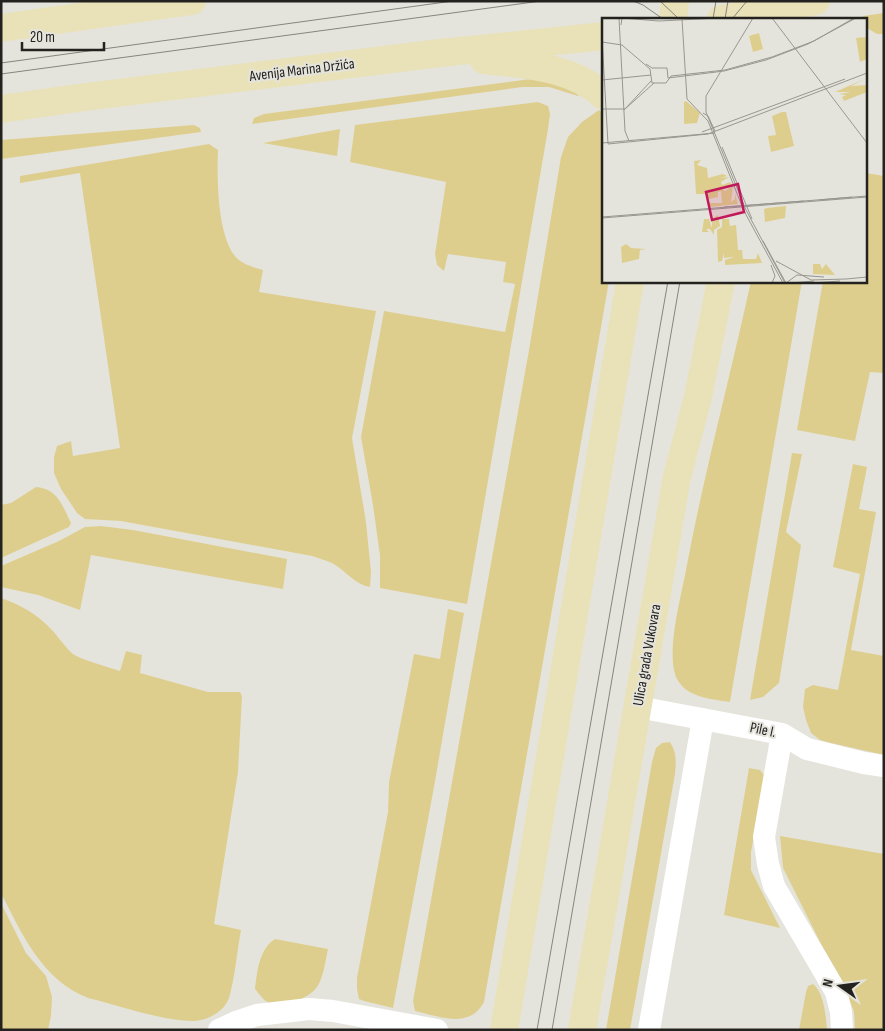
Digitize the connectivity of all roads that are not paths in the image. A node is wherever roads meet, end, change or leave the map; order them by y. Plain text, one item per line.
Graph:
1 (192, 1) edge
2 (675, 1) edge
3 (816, 1) edge
4 (767, 10) edge
5 (672, 18) edge
6 (727, 18) edge
7 (1, 28) edge
8 (602, 36) edge
9 (440, 53) junction
10 (602, 94) edge
11 (1, 109) edge
12 (630, 282) edge
13 (722, 282) edge
14 (638, 707) junction
15 (703, 719) junction
16 (782, 734) junction
17 (884, 766) edge
18 (219, 1030) edge
19 (438, 1030) edge
20 (504, 1030) edge
21 (582, 1030) edge
22 (649, 1030) edge
23 (842, 1030) edge

1 - 7 main road
2 - 5 main road
3 - 4 main road
4 - 6 main road
8 - 9 main road, Avenija Marina Držića
9 - 10 main road
9 - 11 main road, Avenija Marina Držića
12 - 20 main road
13 - 14 main road, Ulica grada Vukovara
14 - 15 street, Pile I.
14 - 21 main road, Ulica grada Vukovara
15 - 16 street, Pile I.
15 - 22 street
16 - 17 street, Pile I.
16 - 23 street
18 - 19 street

